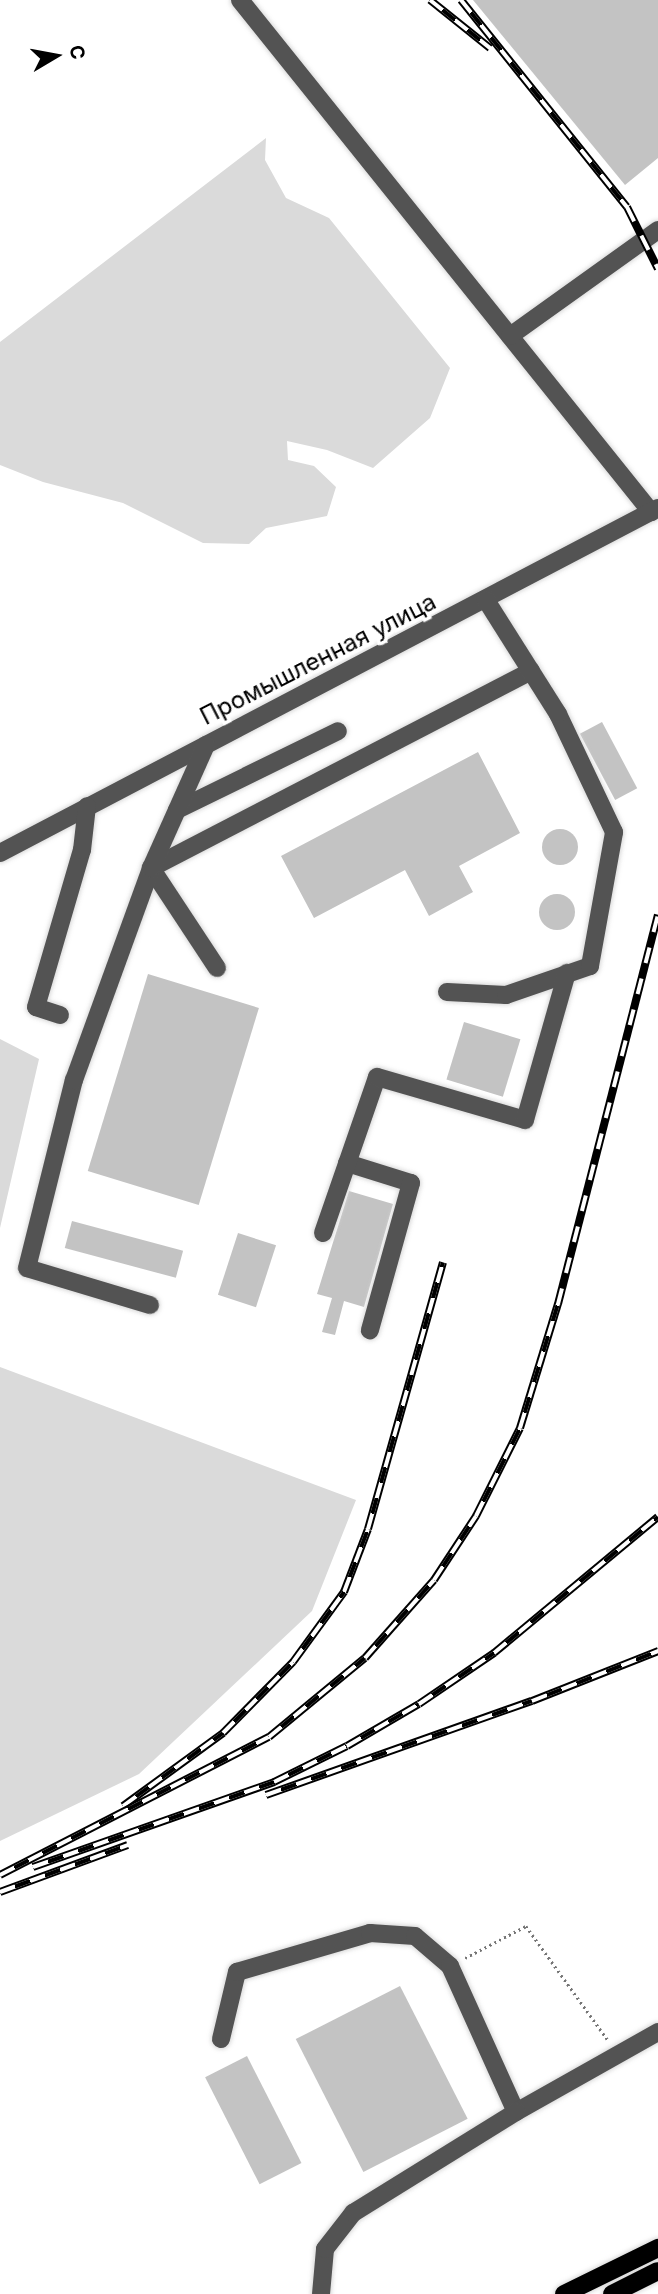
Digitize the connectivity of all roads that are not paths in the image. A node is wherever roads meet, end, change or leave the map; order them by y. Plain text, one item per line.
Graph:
1 (240, 0) edge
2 (658, 230) edge
3 (510, 336) junction
4 (654, 510) edge
5 (486, 600) junction
6 (531, 671) junction
7 (338, 731) dead end
8 (206, 745) junction
9 (87, 806) junction
10 (177, 810) junction
11 (0, 853) edge
12 (151, 868) junction
13 (216, 968) dead end
14 (567, 973) junction
15 (447, 992) dead end
16 (60, 1015) dead end
17 (347, 1163) junction
18 (323, 1233) dead end
19 (150, 1305) dead end
20 (370, 1331) dead end
21 (658, 2032) edge
22 (220, 2039) dead end
23 (516, 2112) junction
24 (658, 2248) edge
25 (658, 2271) edge
26 (321, 2294) edge
27 (564, 2294) edge
28 (612, 2294) edge

1 - 3 street
2 - 3 street
3 - 4 street
4 - 5 street, Промышленная улица
5 - 6 street
5 - 8 street, Промышленная улица
6 - 12 street
6 - 14 street
7 - 10 street
8 - 9 street, Промышленная улица
8 - 10 street
9 - 11 street, Промышленная улица
9 - 16 street
10 - 12 street
12 - 13 street
12 - 19 street
14 - 15 street
14 - 17 street
17 - 18 street
17 - 20 street
21 - 23 street
22 - 23 street
23 - 26 street
24 - 27 main road
25 - 28 main road

